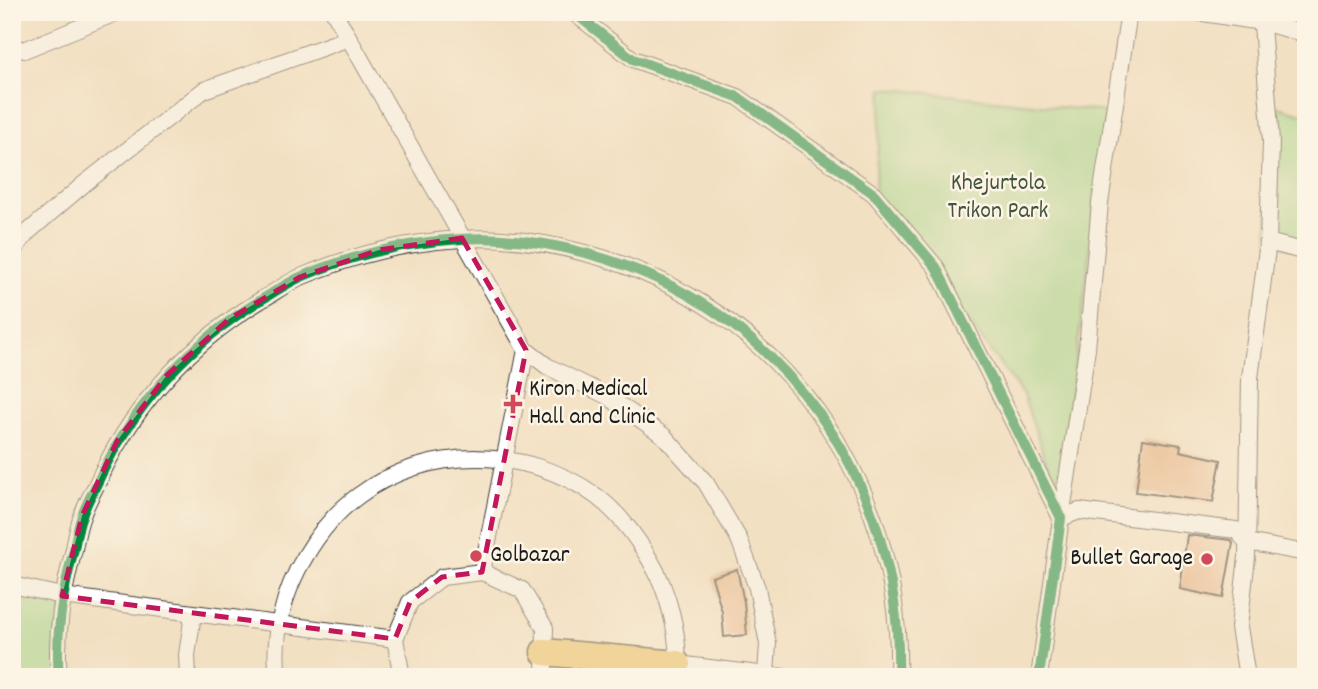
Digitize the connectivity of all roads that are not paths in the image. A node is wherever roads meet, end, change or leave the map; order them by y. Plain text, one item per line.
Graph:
1 (118, 12) edge
2 (334, 12) edge
3 (573, 12) edge
4 (1129, 12) edge
5 (1197, 12) edge
6 (1261, 17) edge
7 (1306, 34) edge
8 (349, 38) junction
9 (12, 46) edge
10 (461, 239) junction
11 (1268, 242) junction
12 (12, 252) edge
13 (1306, 252) edge
14 (526, 350) junction
15 (504, 459) junction
16 (1061, 518) junction
17 (1247, 542) junction
18 (1306, 553) edge
19 (482, 572) junction
20 (12, 585) edge
21 (62, 596) junction
22 (193, 614) junction
23 (279, 624) junction
24 (395, 639) junction
25 (542, 664) edge
26 (676, 671) edge
27 (775, 675) edge
28 (59, 677) edge
29 (188, 677) edge
30 (278, 677) edge
31 (402, 677) edge
32 (898, 677) edge
33 (1039, 677) edge
34 (1247, 677) edge

1 - 9 street
2 - 8 street
3 - 16 street
4 - 16 street
5 - 6 street
6 - 7 street
6 - 11 street
8 - 10 street
8 - 12 street
10 - 14 street
10 - 21 street
10 - 32 street
11 - 13 street
11 - 17 street
14 - 15 street
14 - 27 street
15 - 19 street
15 - 23 street
15 - 26 street
16 - 17 street
16 - 33 street
17 - 18 street
17 - 34 street
19 - 24 street
19 - 25 street
20 - 21 street
21 - 22 street
21 - 28 street
22 - 23 street
22 - 29 street
23 - 24 street
23 - 30 street
24 - 31 street
25 - 26 main road
26 - 27 street

